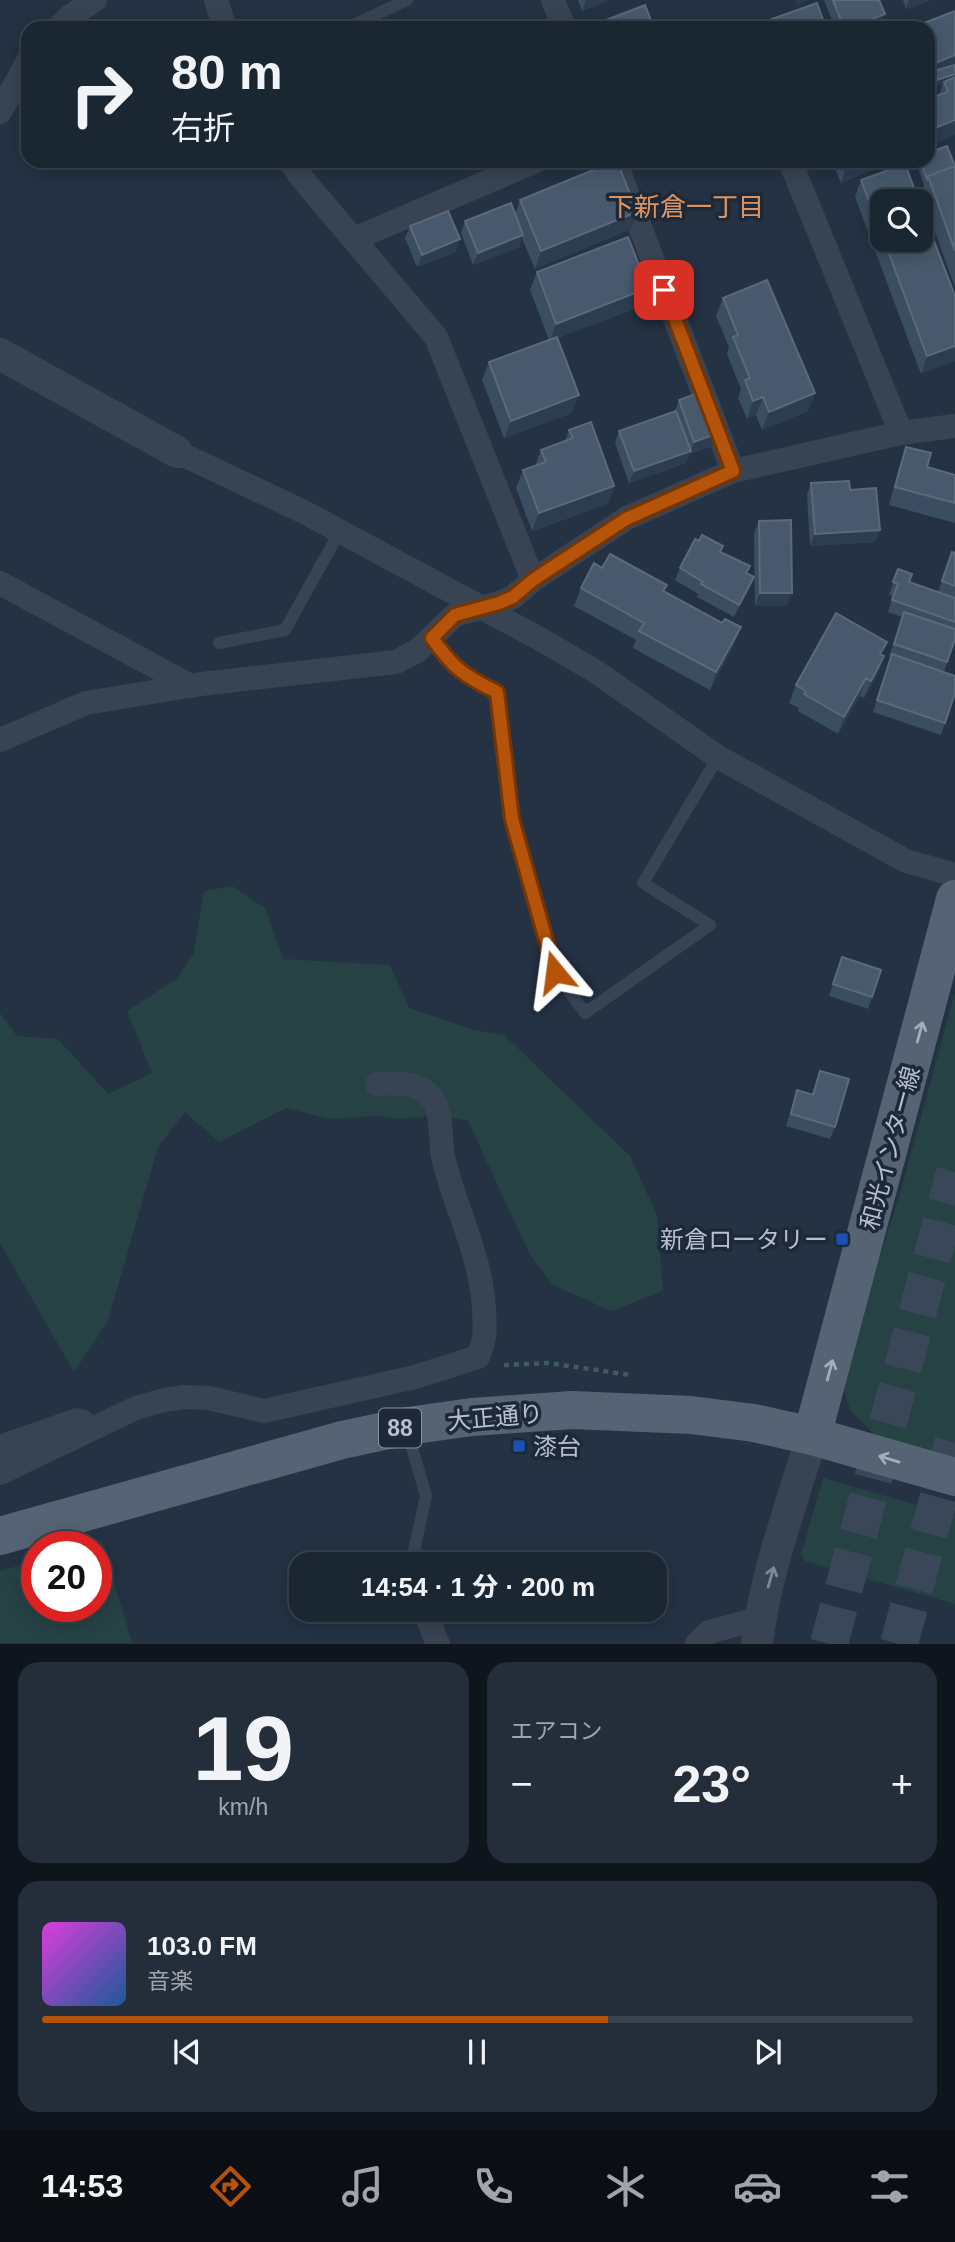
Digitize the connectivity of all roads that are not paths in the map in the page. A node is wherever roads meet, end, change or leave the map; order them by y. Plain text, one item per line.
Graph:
1 (95, 0) edge
2 (216, 0) edge
3 (407, 0) edge
4 (553, 0) edge
5 (65, 21) edge
6 (223, 21) edge
7 (363, 21) edge
8 (561, 21) edge
9 (21, 74) edge
10 (0, 111) edge
11 (295, 168) edge
12 (520, 168) edge
13 (618, 168) edge
14 (793, 168) edge
15 (354, 239) junction
16 (0, 354) edge
17 (955, 426) edge
18 (901, 433) junction
19 (177, 452) joint
20 (733, 471) junction
21 (340, 531) junction
22 (533, 580) junction
23 (0, 583) edge
24 (480, 607) junction
25 (432, 638) junction
26 (219, 643) dead end
27 (191, 686) junction
28 (0, 740) edge
29 (718, 757) junction
30 (955, 875) edge
31 (955, 899) edge
32 (377, 1084) dead end
33 (103, 1423) junction
34 (406, 1427) junction
35 (812, 1436) junction
36 (0, 1447) edge
37 (0, 1473) edge
38 (955, 1477) edge
39 (0, 1536) edge
40 (414, 1552) edge
41 (429, 1622) edge
42 (758, 1630) edge
43 (438, 1643) edge
44 (697, 1643) edge

1 - 5 street
2 - 6 street
3 - 7 lane
4 - 8 street
9 - 10 street
11 - 15 street
12 - 15 street
13 - 20 street
14 - 18 street
15 - 22 street
16 - 19 street
17 - 18 street
18 - 20 street
19 - 21 street
20 - 22 street
21 - 24 street
21 - 26 lane
22 - 24 street
23 - 27 street
24 - 25 street
24 - 29 street
25 - 27 street
25 - 29 lane
27 - 28 street
29 - 30 street
35 -> 31 main road, 和光インター線
32 - 33 street
33 - 36 street
33 - 37 street
34 - 35 main road, 大正通り / 88
34 - 39 main road, 大正通り / 88
34 - 40 lane
38 -> 35 main road, 大正通り / 88
42 -> 35 street
41 - 43 street
42 - 44 street

